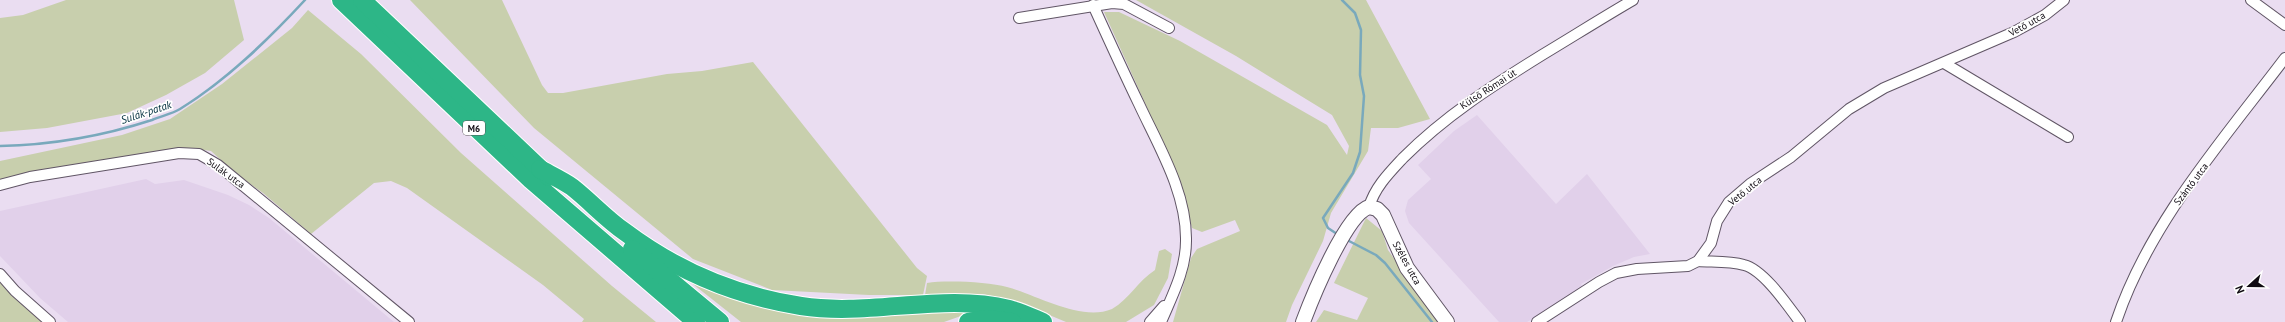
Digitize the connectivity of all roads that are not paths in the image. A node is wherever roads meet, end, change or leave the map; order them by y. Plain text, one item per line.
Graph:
1 (341, 0) edge
2 (362, 0) edge
3 (1633, 0) edge
4 (2064, 0) edge
5 (2251, 0) edge
6 (1093, 5) junction
7 (1019, 18) dead end
8 (2285, 25) edge
9 (1169, 28) dead end
10 (2285, 58) edge
11 (1944, 63) junction
12 (2068, 137) dead end
13 (540, 169) junction
14 (0, 186) edge
15 (1369, 207) junction
16 (611, 251) junction
17 (1698, 261) junction
18 (0, 274) edge
19 (1172, 296) junction
20 (50, 322) edge
21 (409, 322) edge
22 (681, 322) edge
23 (696, 322) edge
24 (720, 322) edge
25 (968, 322) edge
26 (1012, 322) edge
27 (1043, 322) edge
28 (1150, 322) edge
29 (1161, 322) edge
30 (1303, 322) edge
31 (1447, 322) edge
32 (1537, 322) edge
33 (1800, 322) edge
34 (2116, 322) edge

1 - 16 highway, M6
2 - 13 highway, M6
3 - 15 street, Külső Római út
4 - 11 street, Vető utca
5 - 8 street
6 - 7 street
6 - 9 street
6 - 19 street
10 - 34 street, Szántó utca
11 - 12 street
11 - 17 street, Vető utca
13 - 24 highway, M6
13 - 27 highway
14 - 21 street, Sulák utca
15 - 30 street
15 - 31 street, Széles utca
16 - 22 highway
16 - 23 highway, M6
17 - 32 street
17 - 33 street
18 - 20 street
19 - 28 street
19 - 29 street
25 - 26 highway

